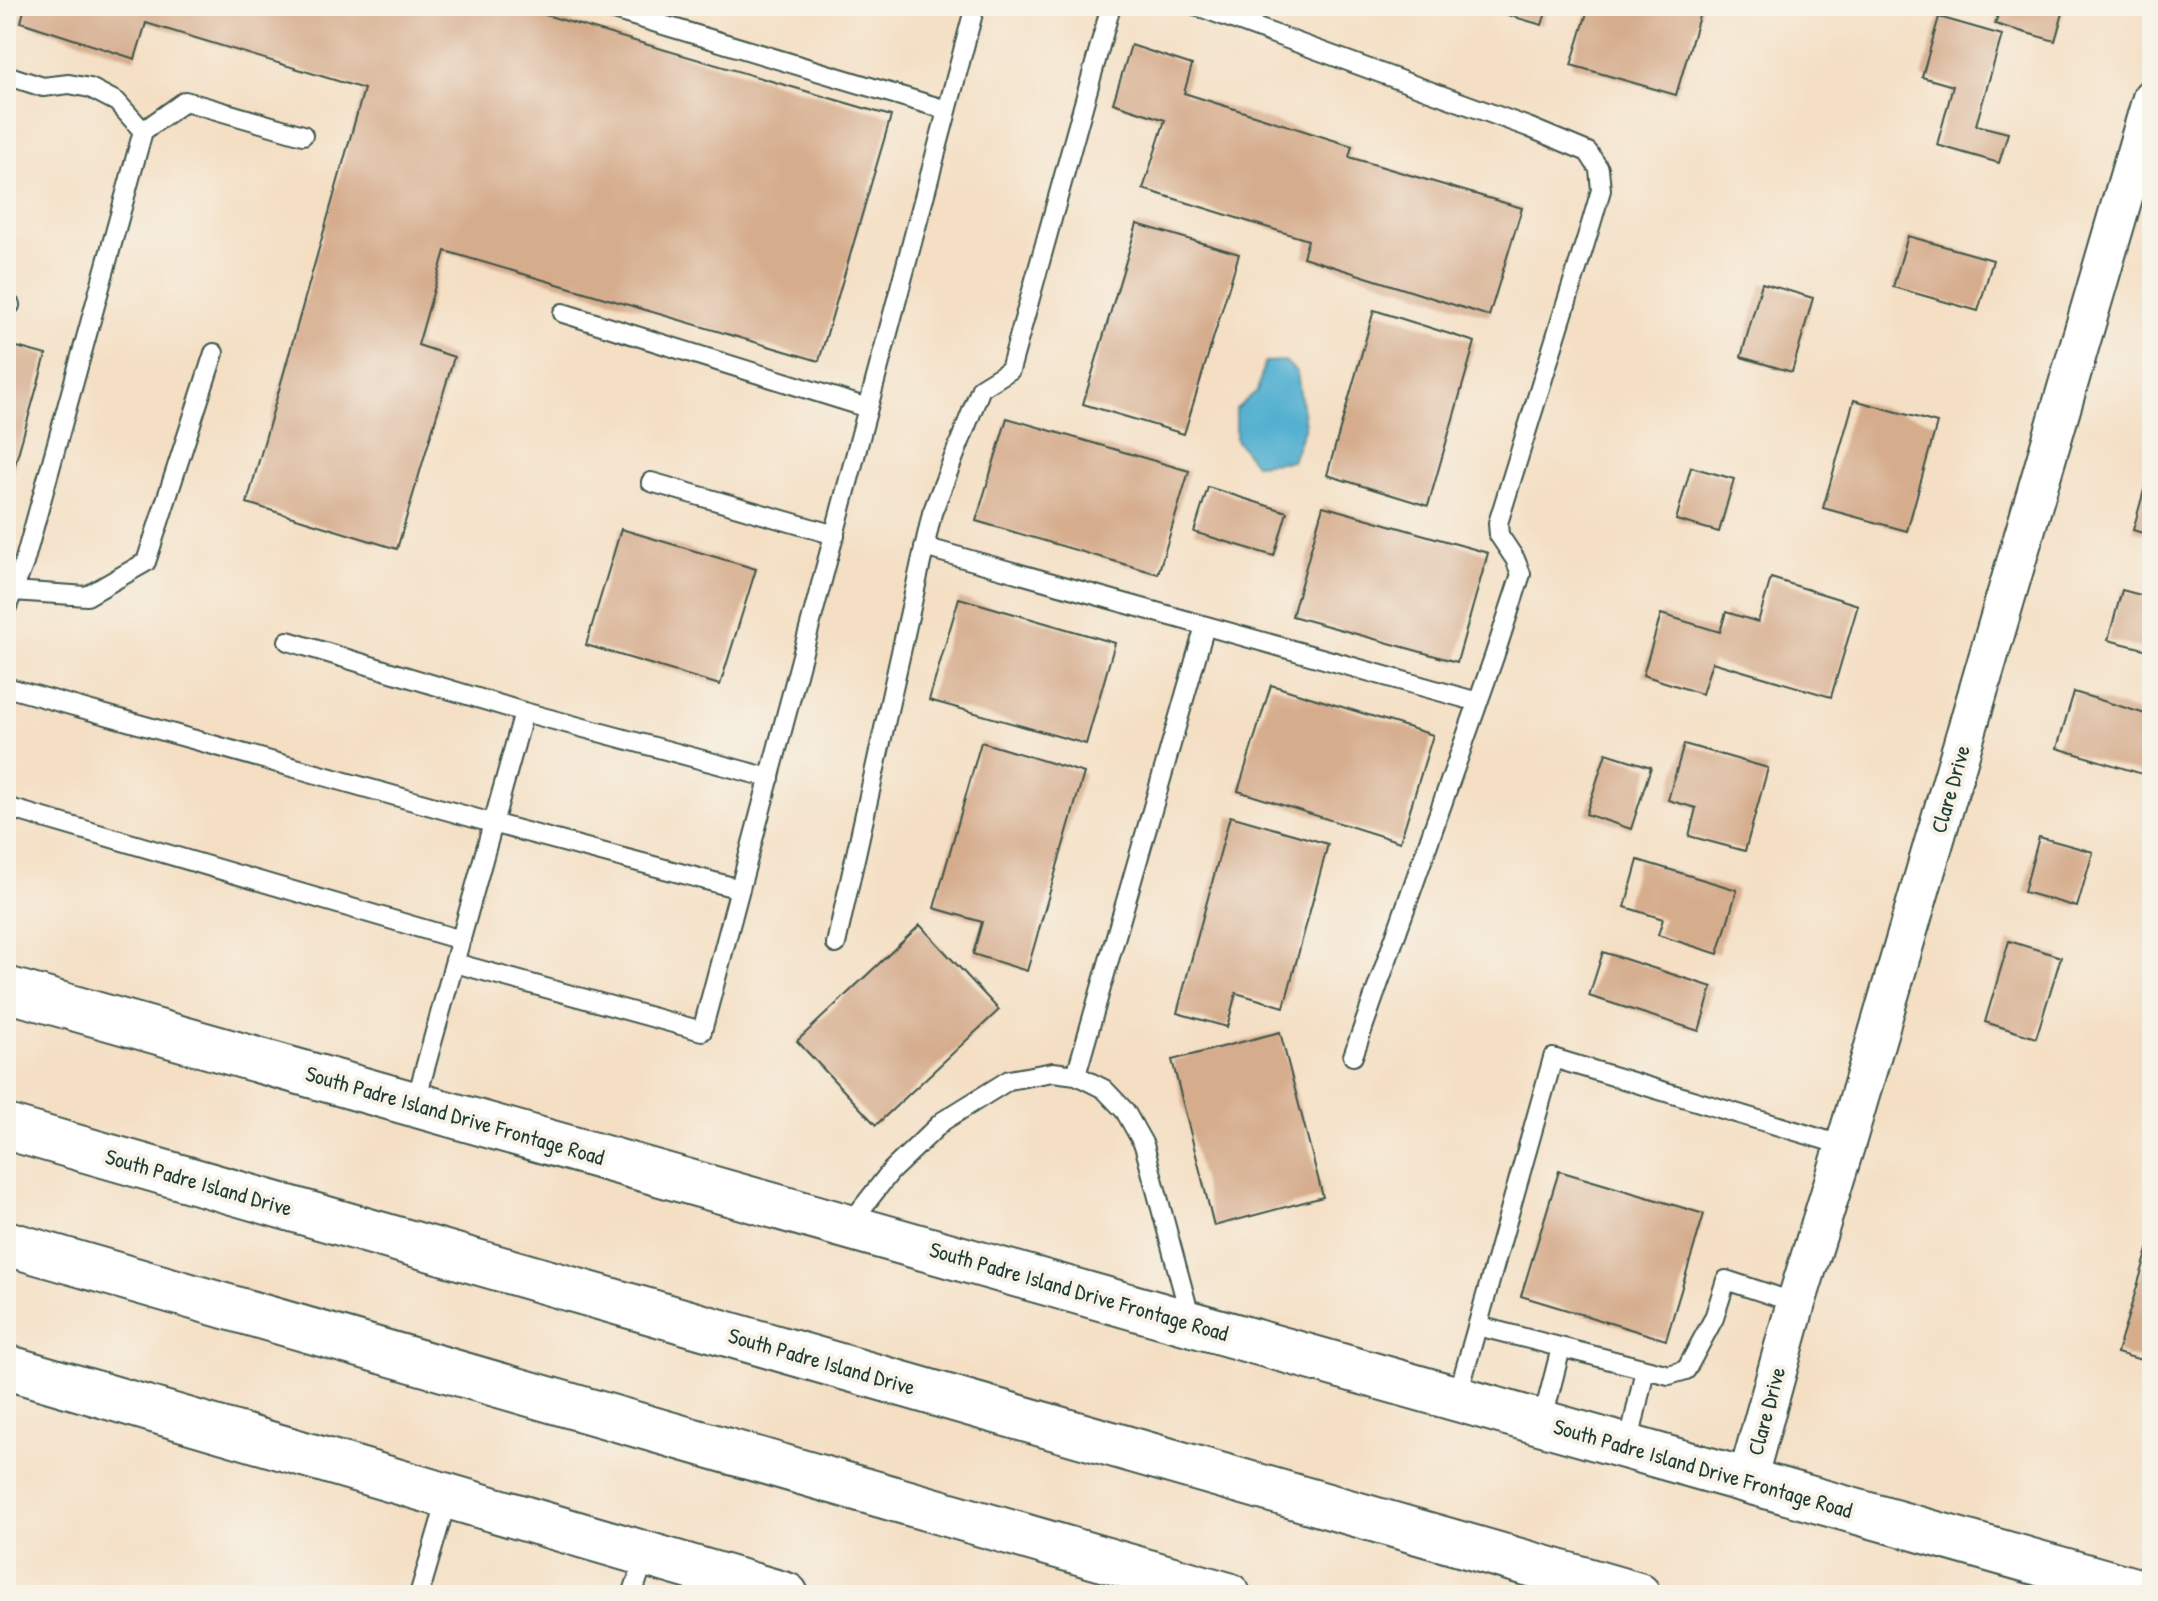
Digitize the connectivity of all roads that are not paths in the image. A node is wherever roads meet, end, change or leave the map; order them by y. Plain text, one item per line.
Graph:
1 (600, 6) edge
2 (975, 6) edge
3 (1111, 6) edge
4 (1197, 6) edge
5 (6, 75) edge
6 (2152, 98) edge
7 (947, 110) junction
8 (143, 131) junction
9 (303, 135) dead end
10 (563, 313) dead end
11 (214, 353) dead end
12 (868, 408) junction
13 (651, 482) dead end
14 (835, 535) junction
15 (924, 547) junction
16 (6, 557) edge
17 (24, 563) junction
18 (13, 591) junction
19 (6, 609) edge
20 (1205, 626) junction
21 (288, 641) dead end
22 (6, 687) edge
23 (1478, 702) junction
24 (524, 712) junction
25 (770, 778) junction
26 (6, 807) edge
27 (492, 823) junction
28 (740, 889) junction
29 (461, 940) junction
30 (836, 944) dead end
31 (455, 963) junction
32 (6, 989) edge
33 (1353, 1056) dead end
34 (1076, 1075) junction
35 (415, 1104) junction
36 (6, 1127) edge
37 (1845, 1146) junction
38 (848, 1226) junction
39 (6, 1243) edge
40 (1796, 1303) junction
41 (1192, 1323) junction
42 (1478, 1326) junction
43 (1561, 1348) junction
44 (6, 1367) edge
45 (1645, 1369) junction
46 (1457, 1398) junction
47 (1542, 1422) junction
48 (1628, 1447) junction
49 (1747, 1480) junction
50 (448, 1496) junction
51 (646, 1554) junction
52 (419, 1595) edge
53 (632, 1595) edge
54 (786, 1595) edge
55 (1228, 1595) edge
56 (1638, 1595) edge
57 (2152, 1595) edge

1 - 7 lane
2 - 7 lane
3 - 15 lane
4 - 23 lane
5 - 8 lane
6 - 37 street, Clare Drive
7 - 12 lane
8 - 9 lane
8 - 17 lane
10 - 12 lane
11 - 18 lane
12 - 14 lane
13 - 14 lane
14 - 25 lane
15 - 20 lane
15 - 30 lane
16 - 17 lane
17 - 18 lane
18 - 19 lane
20 - 23 lane
20 - 34 lane
21 - 24 lane
22 - 27 lane
23 - 33 lane
24 - 25 lane
24 - 27 lane
25 - 28 lane
26 - 29 lane
27 - 28 lane
27 - 29 lane
28 - 31 lane
29 - 31 lane
31 - 35 lane
32 - 35 main road, South Padre Island Drive Frontage Road
34 - 38 lane
34 - 41 lane
35 - 38 main road, South Padre Island Drive Frontage Road
36 - 56 main road, South Padre Island Drive
37 - 40 street, Clare Drive
37 - 42 lane
38 - 41 main road, South Padre Island Drive Frontage Road
39 - 55 main road
40 - 45 lane
40 - 49 street, Clare Drive
41 - 46 main road, South Padre Island Drive Frontage Road
42 - 43 lane
42 - 46 lane
43 - 45 lane
43 - 47 lane
44 - 50 main road
45 - 48 lane
46 - 47 main road, South Padre Island Drive Frontage Road
47 - 48 main road, South Padre Island Drive Frontage Road
48 - 49 main road, South Padre Island Drive Frontage Road
49 - 57 main road, South Padre Island Drive Frontage Road
50 - 51 main road
50 - 52 lane
51 - 53 lane
51 - 54 main road

